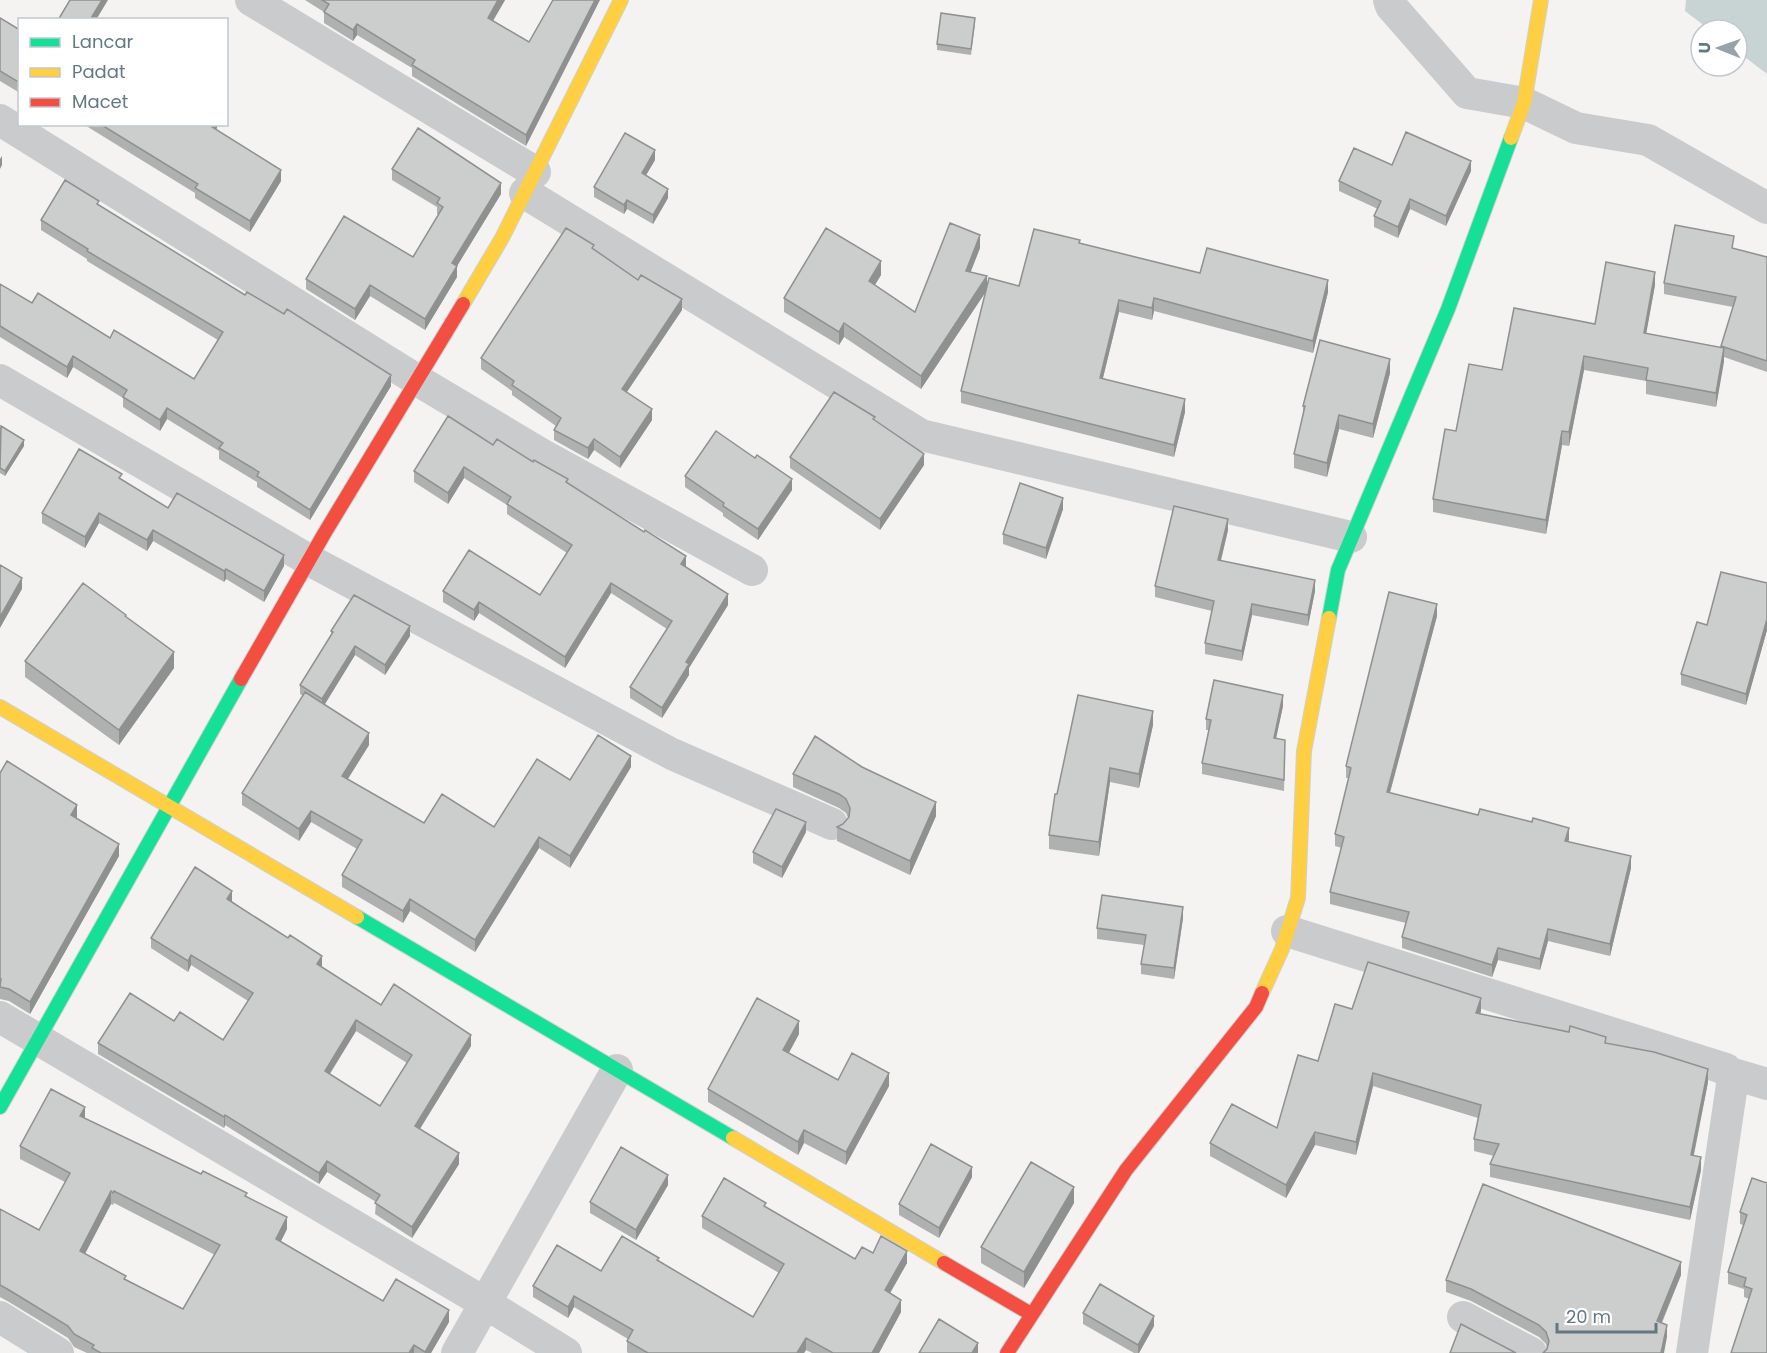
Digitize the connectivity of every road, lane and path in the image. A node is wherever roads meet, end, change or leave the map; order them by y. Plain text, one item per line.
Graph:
1 (251, 0) edge
2 (621, 0) edge
3 (1389, 0) edge
4 (1541, 0) edge
5 (1524, 103) junction
6 (0, 120) edge
7 (530, 182) junction
8 (1767, 208) edge
9 (0, 380) edge
10 (417, 380) junction
11 (1351, 537) junction
12 (309, 560) junction
13 (752, 570) dead end
14 (0, 707) edge
15 (168, 806) junction
16 (832, 824) dead end
17 (1287, 931) junction
18 (0, 1017) edge
19 (38, 1040) junction
20 (617, 1070) junction
21 (1727, 1072) junction
22 (1767, 1084) edge
23 (0, 1107) edge
24 (485, 1303) junction
25 (1031, 1314) junction
26 (0, 1317) edge
27 (1463, 1317) dead end
28 (58, 1353) edge
29 (457, 1353) edge
30 (566, 1353) edge
31 (1007, 1353) edge
32 (1531, 1353) edge
33 (1692, 1353) edge

1 - 7 street
2 - 7 street
3 - 5 street
4 - 5 street
5 - 8 street
5 - 11 street
6 - 10 street
7 - 10 street
7 - 11 street
9 - 12 street
10 - 12 street
10 - 13 street
11 - 17 street
12 - 15 street
12 - 16 street
14 - 15 street
15 - 19 street
15 - 20 street
17 - 21 street
17 - 25 street
18 - 19 street
19 - 23 street
19 - 24 street
20 - 24 street
20 - 25 street
21 - 22 street
21 - 33 street
24 - 29 street
24 - 30 street
25 - 31 street
26 - 28 street
27 - 32 street

